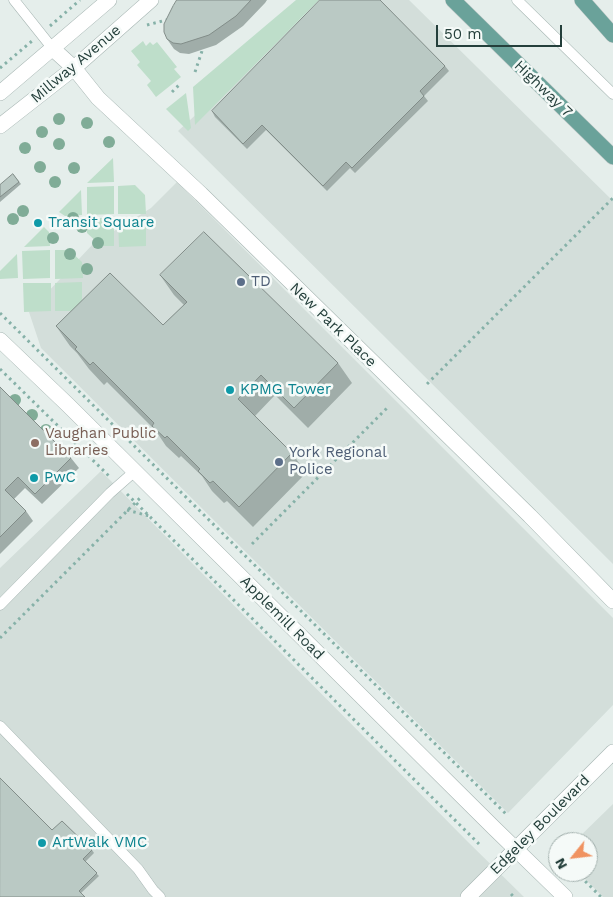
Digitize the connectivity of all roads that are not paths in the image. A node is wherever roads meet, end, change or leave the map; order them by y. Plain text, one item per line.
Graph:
1 (14, 0) edge
2 (109, 0) edge
3 (151, 0) edge
4 (453, 0) edge
5 (517, 0) edge
6 (582, 0) edge
7 (613, 34) edge
8 (53, 49) junction
9 (74, 68) junction
10 (0, 93) edge
11 (613, 94) edge
12 (0, 126) edge
13 (613, 156) edge
14 (0, 340) edge
15 (135, 472) junction
16 (613, 601) edge
17 (0, 605) edge
18 (0, 726) edge
19 (613, 752) edge
20 (516, 849) junction
21 (160, 897) edge
22 (468, 897) edge
23 (565, 897) edge

1 - 8 lane
2 - 8 street, Millway Avenue
3 - 9 street, Millway Avenue
4 - 13 main road, Highway 7
5 - 11 lane
6 - 7 main road
8 - 9 street, New Park Place
8 - 10 street, Millway Avenue
9 - 12 street, Millway Avenue
9 - 16 street, New Park Place
14 - 15 street, Applemill Road
15 - 17 lane
15 - 20 street, Applemill Road
18 - 21 lane
19 - 20 street, Edgeley Boulevard
20 - 22 street, Edgeley Boulevard
20 - 23 street, Applemill Road

